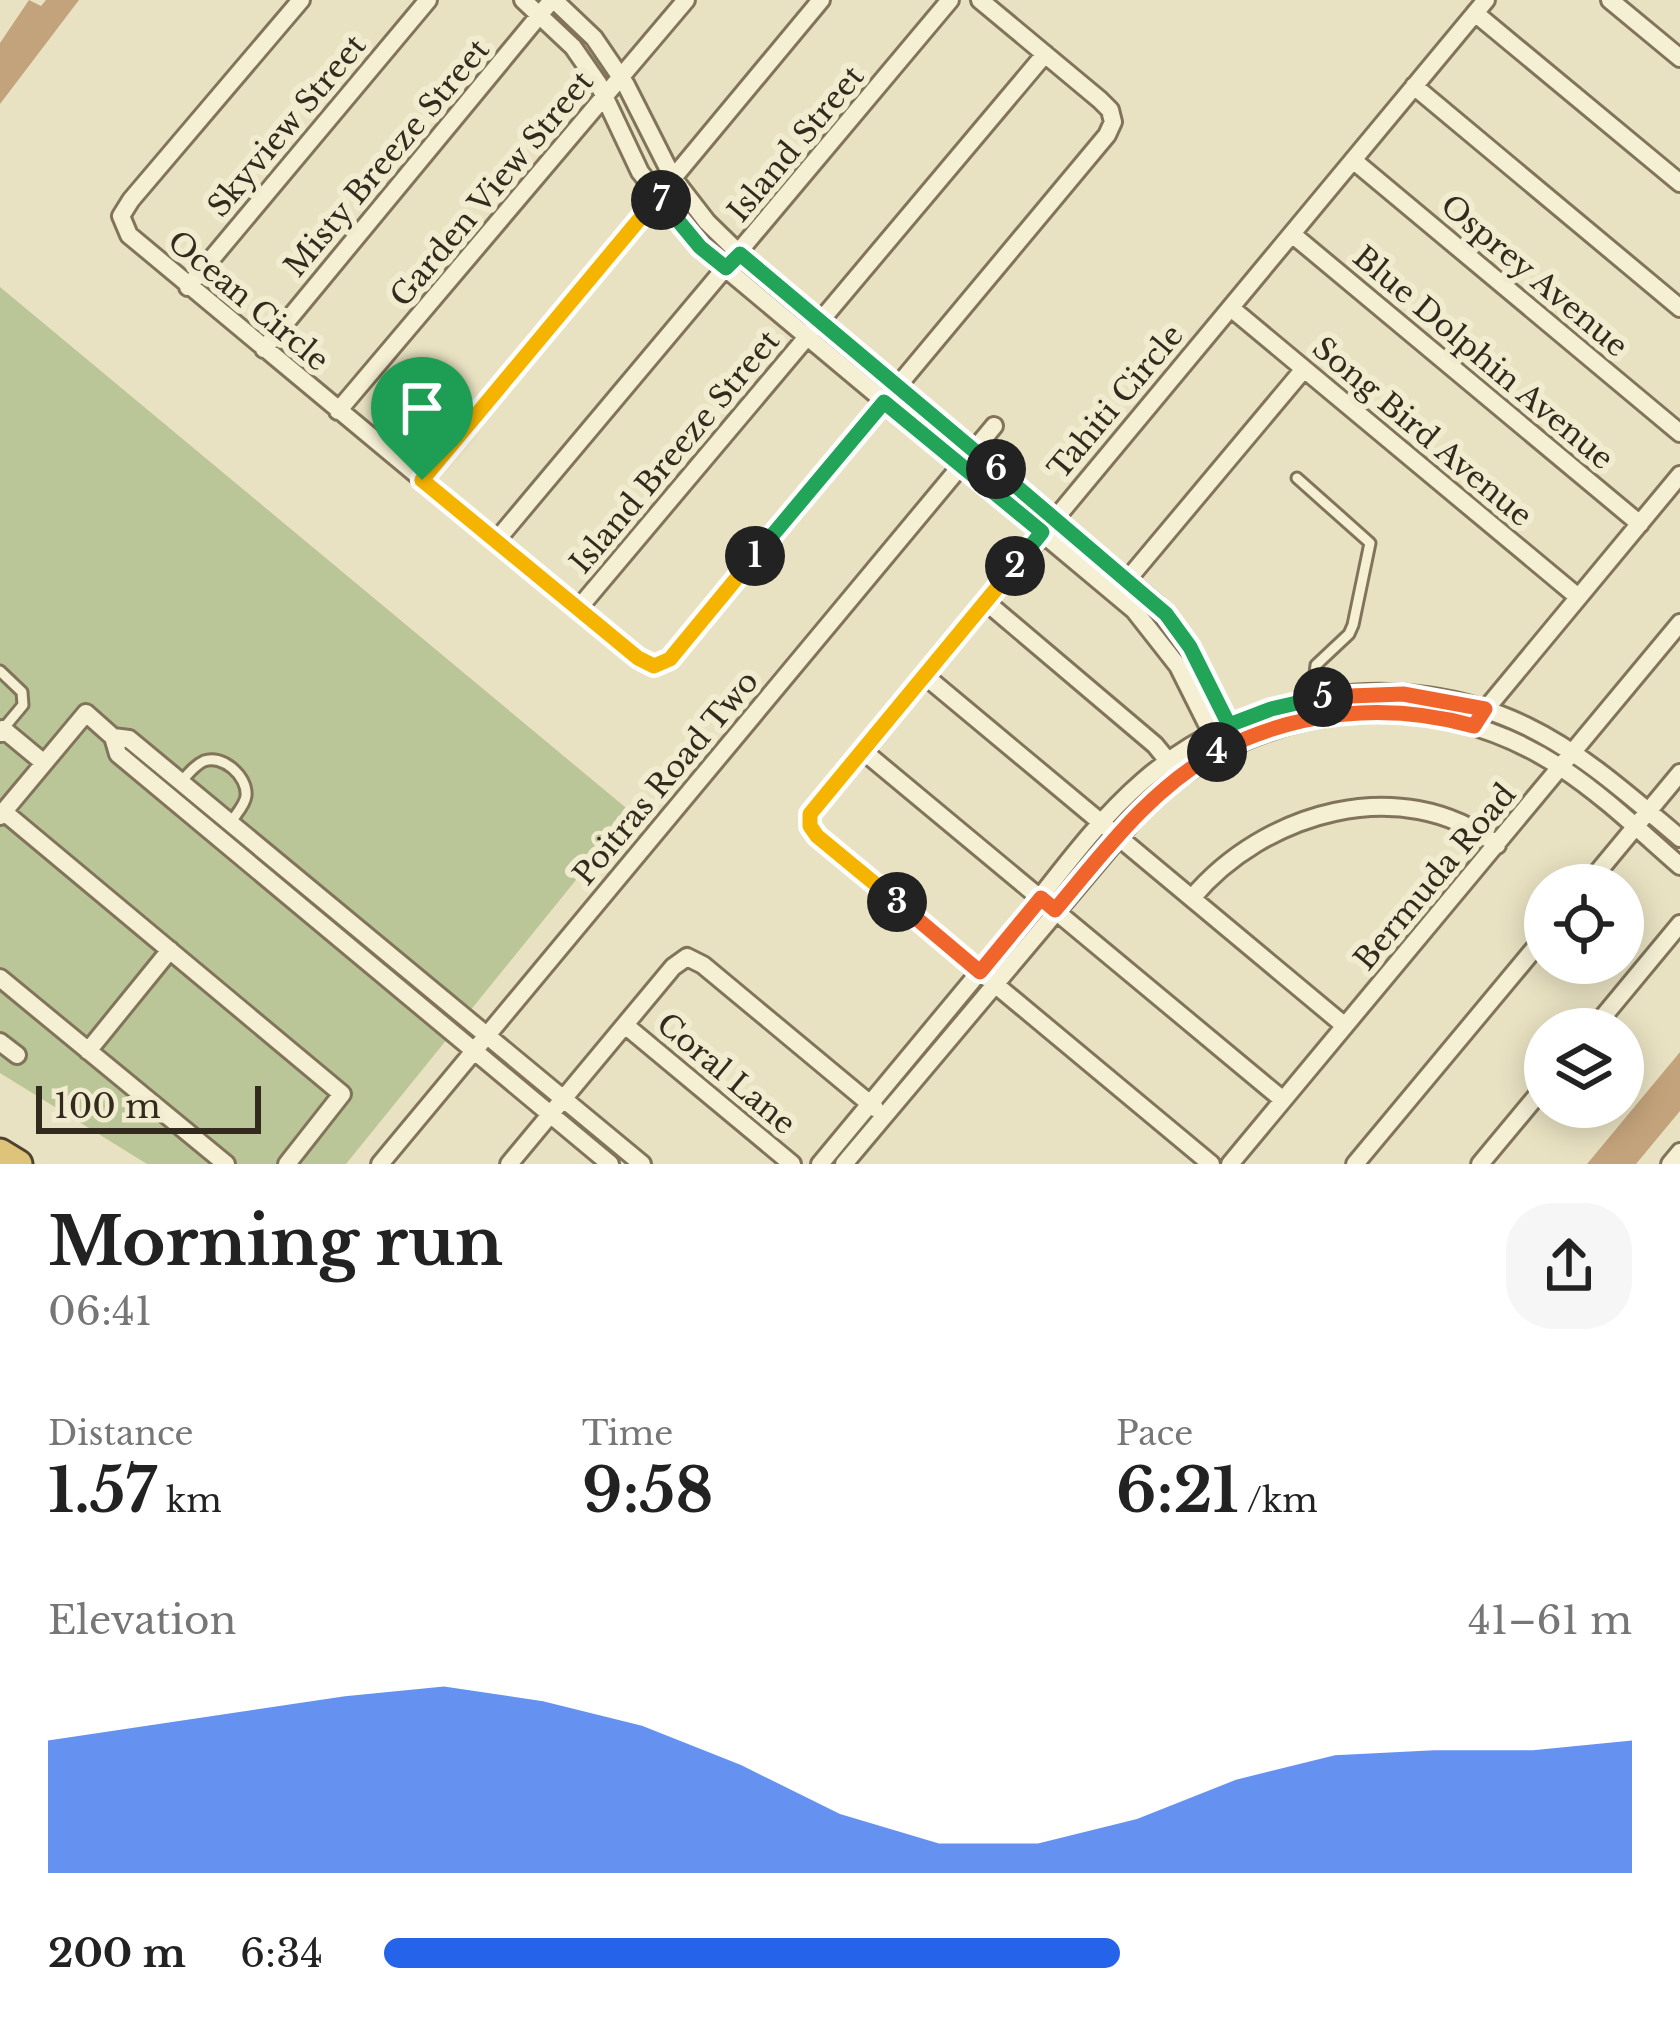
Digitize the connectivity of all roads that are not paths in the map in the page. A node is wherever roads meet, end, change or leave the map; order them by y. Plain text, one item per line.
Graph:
1 (301, 0) edge
2 (428, 0) edge
3 (523, 0) edge
4 (686, 0) edge
5 (820, 0) edge
6 (950, 0) edge
7 (980, 0) edge
8 (1610, 0) edge
9 (548, 5) edge
10 (1481, 6) edge
11 (1045, 54) junction
12 (1680, 58) edge
13 (622, 78) junction
14 (1414, 86) junction
15 (604, 99) junction
16 (1353, 160) junction
17 (673, 178) junction
18 (1680, 183) edge
19 (658, 197) junction
20 (1292, 234) junction
21 (740, 254) junction
22 (726, 268) junction
23 (188, 287) junction
24 (1231, 308) junction
25 (1680, 308) edge
26 (820, 322) junction
27 (808, 338) junction
28 (264, 350) junction
29 (1304, 369) junction
30 (897, 387) junction
31 (884, 402) junction
32 (338, 411) junction
33 (994, 426) dead end
34 (1680, 434) edge
35 (974, 450) junction
36 (961, 466) junction
37 (1680, 476) edge
38 (1297, 478) dead end
39 (422, 480) junction
40 (1055, 517) junction
41 (1640, 524) junction
42 (1042, 532) junction
43 (496, 542) junction
44 (1128, 579) junction
45 (1115, 594) junction
46 (1578, 597) junction
47 (986, 601) junction
48 (578, 609) junction
49 (1680, 623) edge
50 (0, 671) edge
51 (924, 675) junction
52 (1312, 698) junction
53 (1485, 709) junction
54 (1474, 726) junction
55 (2, 731) edge
56 (113, 737) junction
57 (1224, 737) junction
58 (862, 750) junction
59 (1567, 760) junction
60 (44, 763) junction
61 (1174, 768) junction
62 (1680, 773) edge
63 (181, 782) junction
64 (212, 807) junction
65 (1648, 812) junction
66 (2, 814) edge
67 (231, 822) junction
68 (200, 824) junction
69 (1635, 827) junction
70 (1110, 830) junction
71 (1680, 838) edge
72 (1497, 844) junction
73 (1604, 864) edge
74 (1680, 866) edge
75 (1192, 898) junction
76 (1048, 904) junction
77 (1680, 924) edge
78 (170, 950) junction
79 (1524, 961) edge
80 (0, 978) edge
81 (987, 978) junction
82 (1610, 1008) edge
83 (625, 1024) junction
84 (1345, 1026) junction
85 (487, 1036) junction
86 (0, 1042) edge
87 (88, 1051) junction
88 (473, 1052) junction
89 (17, 1055) dead end
90 (563, 1100) junction
91 (1283, 1100) junction
92 (877, 1110) junction
93 (1524, 1111) edge
94 (550, 1115) junction
95 (1680, 1152) edge
96 (0, 1153) edge
97 (18, 1164) edge
98 (226, 1164) edge
99 (287, 1164) edge
100 (380, 1164) edge
101 (509, 1164) edge
102 (610, 1164) edge
103 (642, 1164) edge
104 (792, 1164) edge
105 (820, 1164) edge
106 (844, 1164) edge
107 (1211, 1164) edge
108 (1230, 1164) edge
109 (1355, 1164) edge
110 (1480, 1164) edge
111 (1670, 1164) edge

1 - 23 street, Ocean Circle
2 - 23 street, Skyview Street
3 - 9 street
4 - 13 street, Garden View Street
5 - 17 street
6 - 21 street, Island Street
7 - 11 street, Ocean Circle
8 - 12 street
9 - 13 street
9 - 15 street
9 - 28 street, Misty Breeze Street
10 - 14 street, Tahiti Circle
10 - 18 street
11 - 26 street, Island Breeze Street
11 - 30 street, Ocean Circle
13 - 15 street, Garden View Street
13 - 17 street
14 - 16 street, Tahiti Circle
14 - 25 street
15 - 19 street
15 - 32 street, Garden View Street
16 - 20 street, Tahiti Circle
16 - 34 street, Osprey Avenue
17 - 19 street
17 - 21 street
19 - 22 street
19 - 39 street
20 - 24 street, Tahiti Circle
20 - 41 street, Blue Dolphin Avenue
21 - 22 street, Island Street
21 - 26 street
22 - 27 street
22 - 43 street, Island Street
23 - 28 street, Ocean Circle
24 - 29 street, Song Bird Avenue
24 - 40 street, Tahiti Circle
26 - 27 street, Island Breeze Street
26 - 30 street
27 - 31 street
27 - 48 street, Island Breeze Street
28 - 32 street, Ocean Circle
29 - 44 street
29 - 46 street, Song Bird Avenue
30 - 31 street, Ocean Circle
30 - 35 street
31 - 36 street
31 - 48 street, Ocean Circle
32 - 39 street, Ocean Circle
33 - 35 street, Poitras Road Two
35 - 36 street, Poitras Road Two
35 - 40 street
36 - 42 street
36 - 85 street, Poitras Road Two
37 - 41 street
38 - 52 lane
39 - 43 street, Ocean Circle
40 - 42 street, Tahiti Circle
40 - 44 street
41 - 46 street
42 - 45 street
42 - 47 street, Tahiti Circle
43 - 48 street, Ocean Circle
44 - 45 street
44 - 57 street
45 - 57 street
46 - 53 street
47 - 51 street, Tahiti Circle
47 - 61 street
49 - 59 street, Bermuda Road
50 - 55 lane
51 - 58 street, Tahiti Circle
51 - 70 street
52 - 53 street
52 - 57 street
53 - 54 street
53 - 59 street
54 - 57 street
54 - 59 street
55 - 60 street
56 - 60 street
56 - 63 street
56 - 68 street
57 - 61 street
58 - 76 street
58 - 81 street, Tahiti Circle
59 - 65 street
59 - 69 street
59 - 72 street, Bermuda Road
60 - 66 street
61 - 70 street
62 - 65 street
63 - 64 street
63 - 67 lane
64 - 67 street
64 - 68 street
65 - 69 street
65 - 71 street
66 - 78 street
67 - 85 street
68 - 88 street
69 - 73 street
69 - 74 street
70 - 75 street
70 - 76 street
72 - 75 street
72 - 84 street, Bermuda Road
75 - 84 street
76 - 81 street
76 - 91 street
77 - 82 street
78 - 87 street
78 - 99 street
79 - 109 street
80 - 87 street
81 - 92 street
81 - 107 street, Tahiti Circle
83 - 90 street
83 - 92 street
83 - 104 street, Coral Lane
84 - 91 street, Bermuda Road
85 - 88 street, Poitras Road Two
85 - 90 street
86 - 89 street
87 - 98 street
88 - 94 street
88 - 100 street, Poitras Road Two
90 - 94 street
90 - 103 street
91 - 108 street, Bermuda Road
92 - 105 street
92 - 106 street
93 - 110 street
94 - 101 street
94 - 102 street
95 - 111 street
96 - 97 highway

